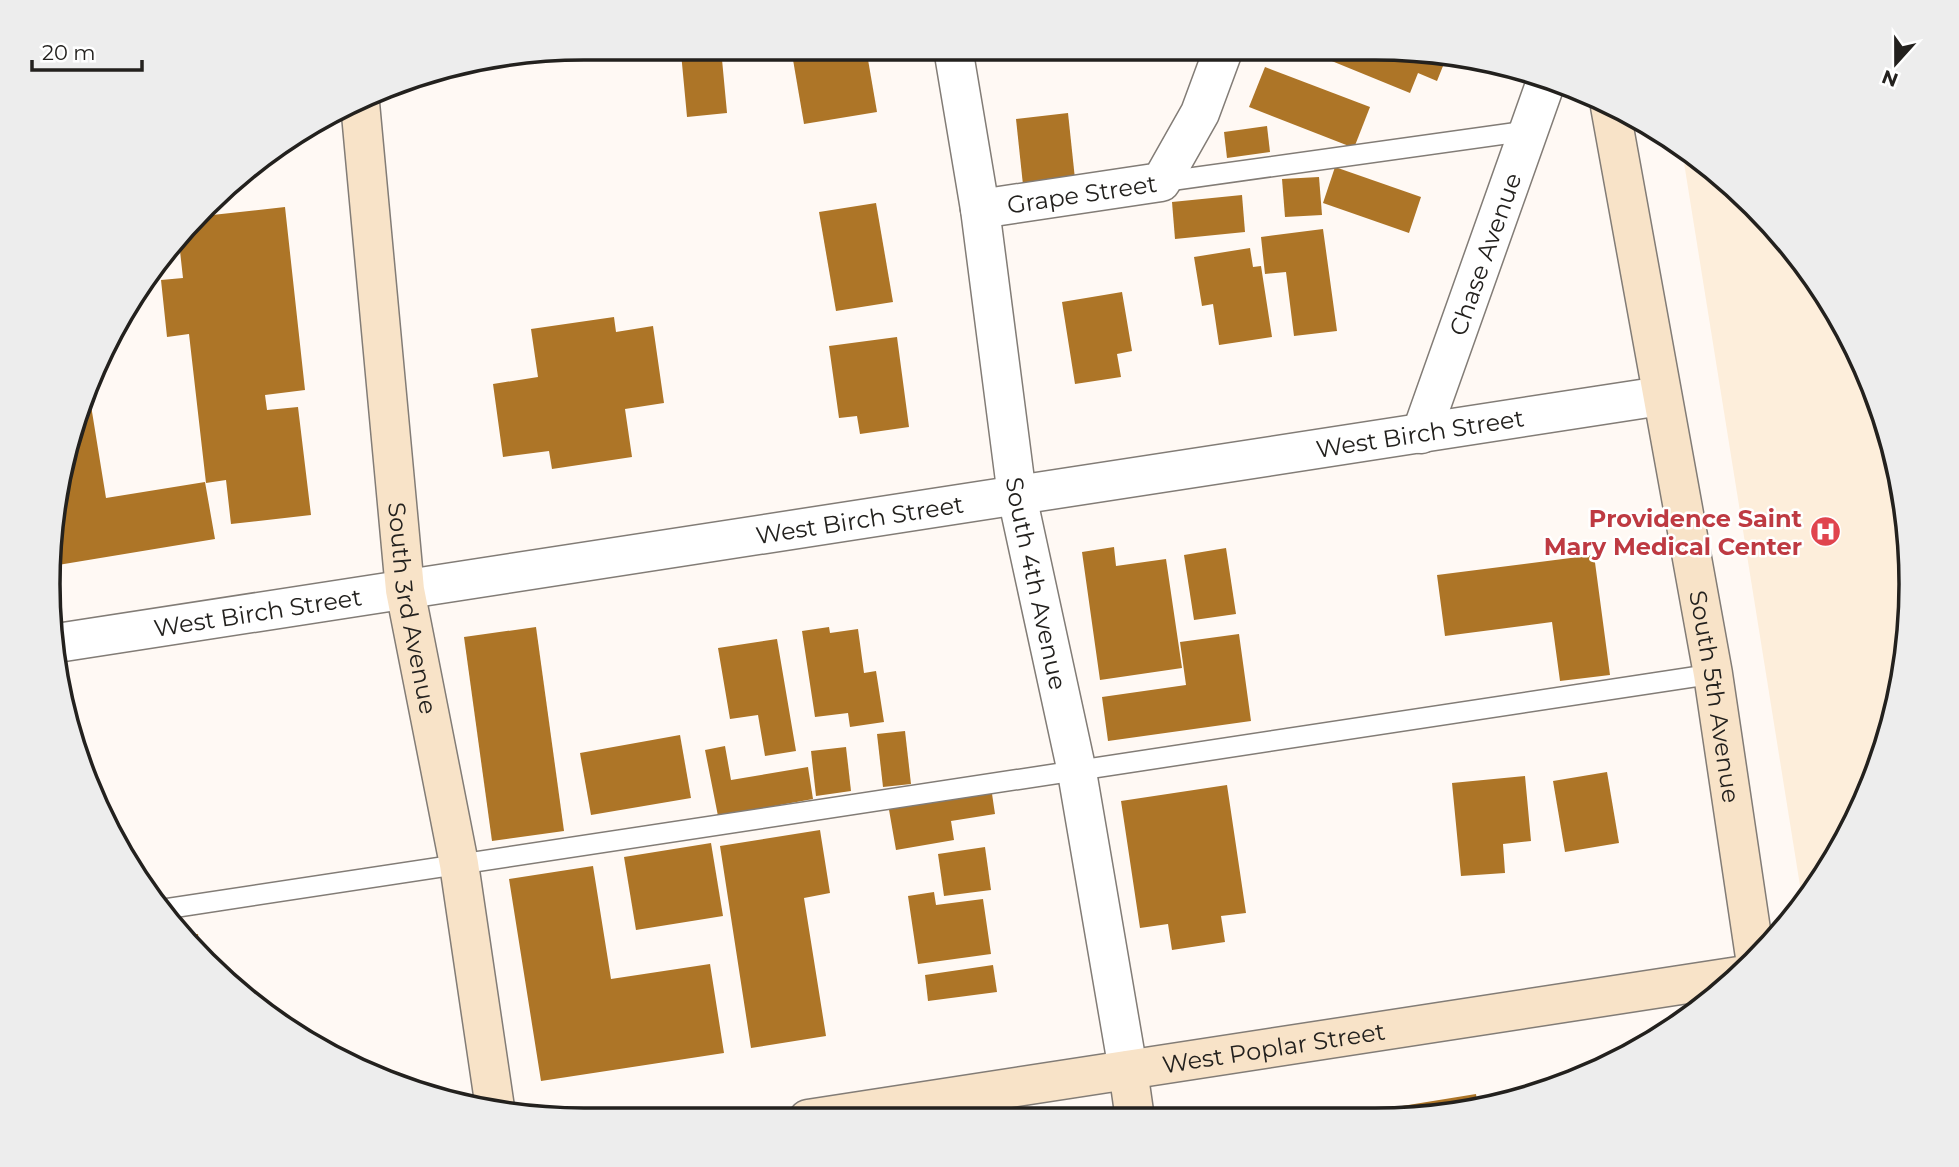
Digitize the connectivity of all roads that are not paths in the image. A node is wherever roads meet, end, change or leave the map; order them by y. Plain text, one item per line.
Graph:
1 (955, 60) edge
2 (1220, 60) edge
3 (1544, 87) edge
4 (361, 110) edge
5 (1612, 117) edge
6 (1527, 131) junction
7 (1161, 182) junction
8 (980, 208) junction
9 (1661, 396) junction
10 (1420, 434) junction
11 (1017, 495) junction
12 (405, 590) junction
13 (63, 642) edge
14 (1713, 674) junction
15 (1077, 772) junction
16 (460, 864) junction
17 (173, 908) edge
18 (1753, 946) edge
19 (1718, 979) edge
20 (1128, 1070) junction
21 (494, 1099) edge
22 (880, 1108) edge
23 (1133, 1108) edge

1 - 8 street, South 4th Avenue
2 - 7 street, Grape Street
3 - 6 street, Chase Avenue
4 - 12 street, South 3rd Avenue
5 - 9 street, South 5th Avenue
6 - 7 lane
6 - 10 street, Chase Avenue
7 - 8 street, Grape Street
8 - 11 street, South 4th Avenue
9 - 10 street, West Birch Street
9 - 14 street, South 5th Avenue
10 - 11 street, West Birch Street
11 - 12 street, West Birch Street
11 - 15 street, South 4th Avenue
12 - 13 street, West Birch Street
12 - 16 street, South 3rd Avenue
14 - 15 lane
14 - 18 street, South 5th Avenue
15 - 16 lane
15 - 20 street, South 4th Avenue
16 - 17 lane
16 - 21 street, South 3rd Avenue
19 - 20 street, West Poplar Street
20 - 22 street, West Poplar Street
20 - 23 street, South 4th Avenue

